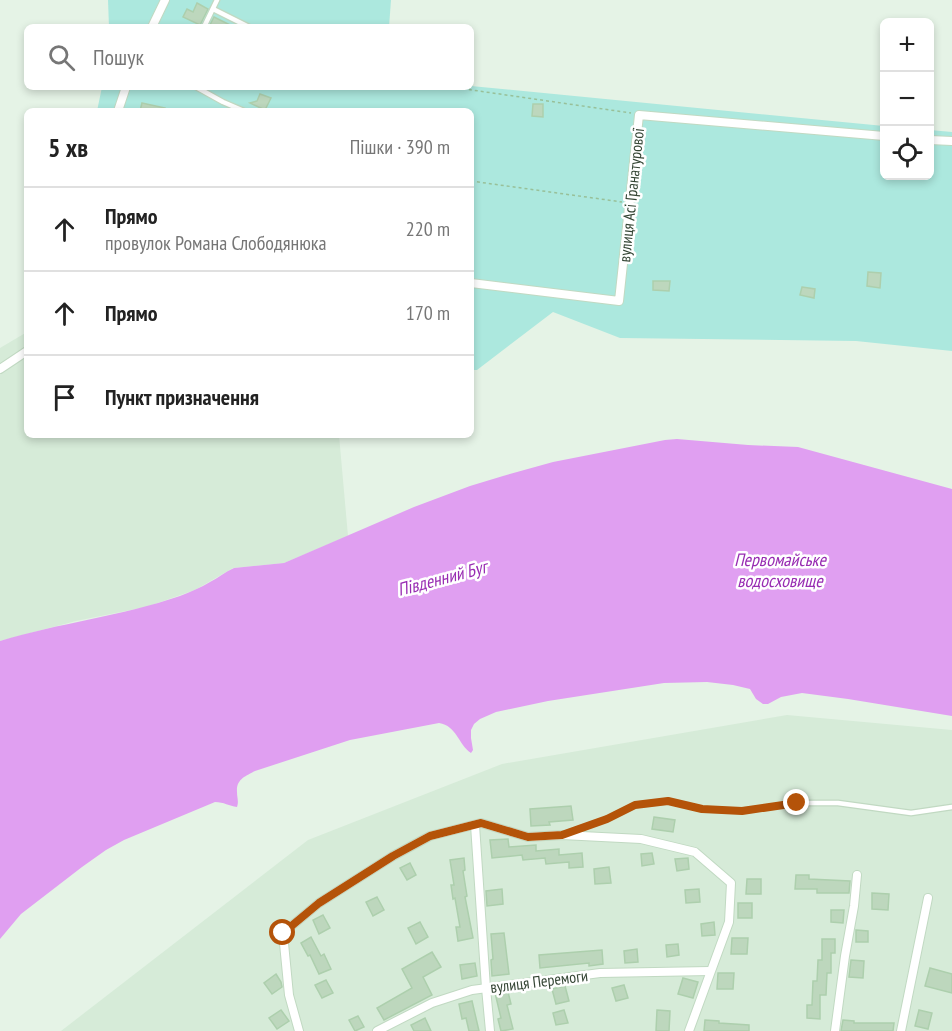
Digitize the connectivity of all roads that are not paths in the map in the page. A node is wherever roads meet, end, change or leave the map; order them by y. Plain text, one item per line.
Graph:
1 (165, 0) edge
2 (217, 0) edge
3 (213, 9) junction
4 (153, 24) edge
5 (206, 24) edge
6 (243, 24) edge
7 (125, 90) edge
8 (201, 90) edge
9 (119, 108) edge
10 (237, 108) edge
11 (880, 136) edge
12 (934, 140) edge
13 (952, 141) edge
14 (474, 283) edge
15 (24, 353) edge
16 (0, 369) edge
17 (952, 807) edge
18 (475, 825) junction
19 (562, 835) junction
20 (857, 875) dead end
21 (928, 898) dead end
22 (710, 971) junction
23 (486, 988) junction
24 (299, 1031) edge
25 (377, 1031) edge
26 (490, 1031) edge
27 (689, 1031) edge
28 (835, 1031) edge
29 (901, 1031) edge

1 - 4 street
2 - 3 lane
3 - 5 lane
3 - 6 lane
7 - 9 street
8 - 10 lane
11 - 14 street, вулиця Асі Гранатурової
12 - 13 street
15 - 16 street
17 - 19 lane
18 - 19 street
18 - 23 street
18 - 24 street
19 - 22 street
20 - 28 street
21 - 29 street
22 - 23 street, вулиця Перемоги
22 - 27 street
23 - 25 street, вулиця Перемоги
23 - 26 street

